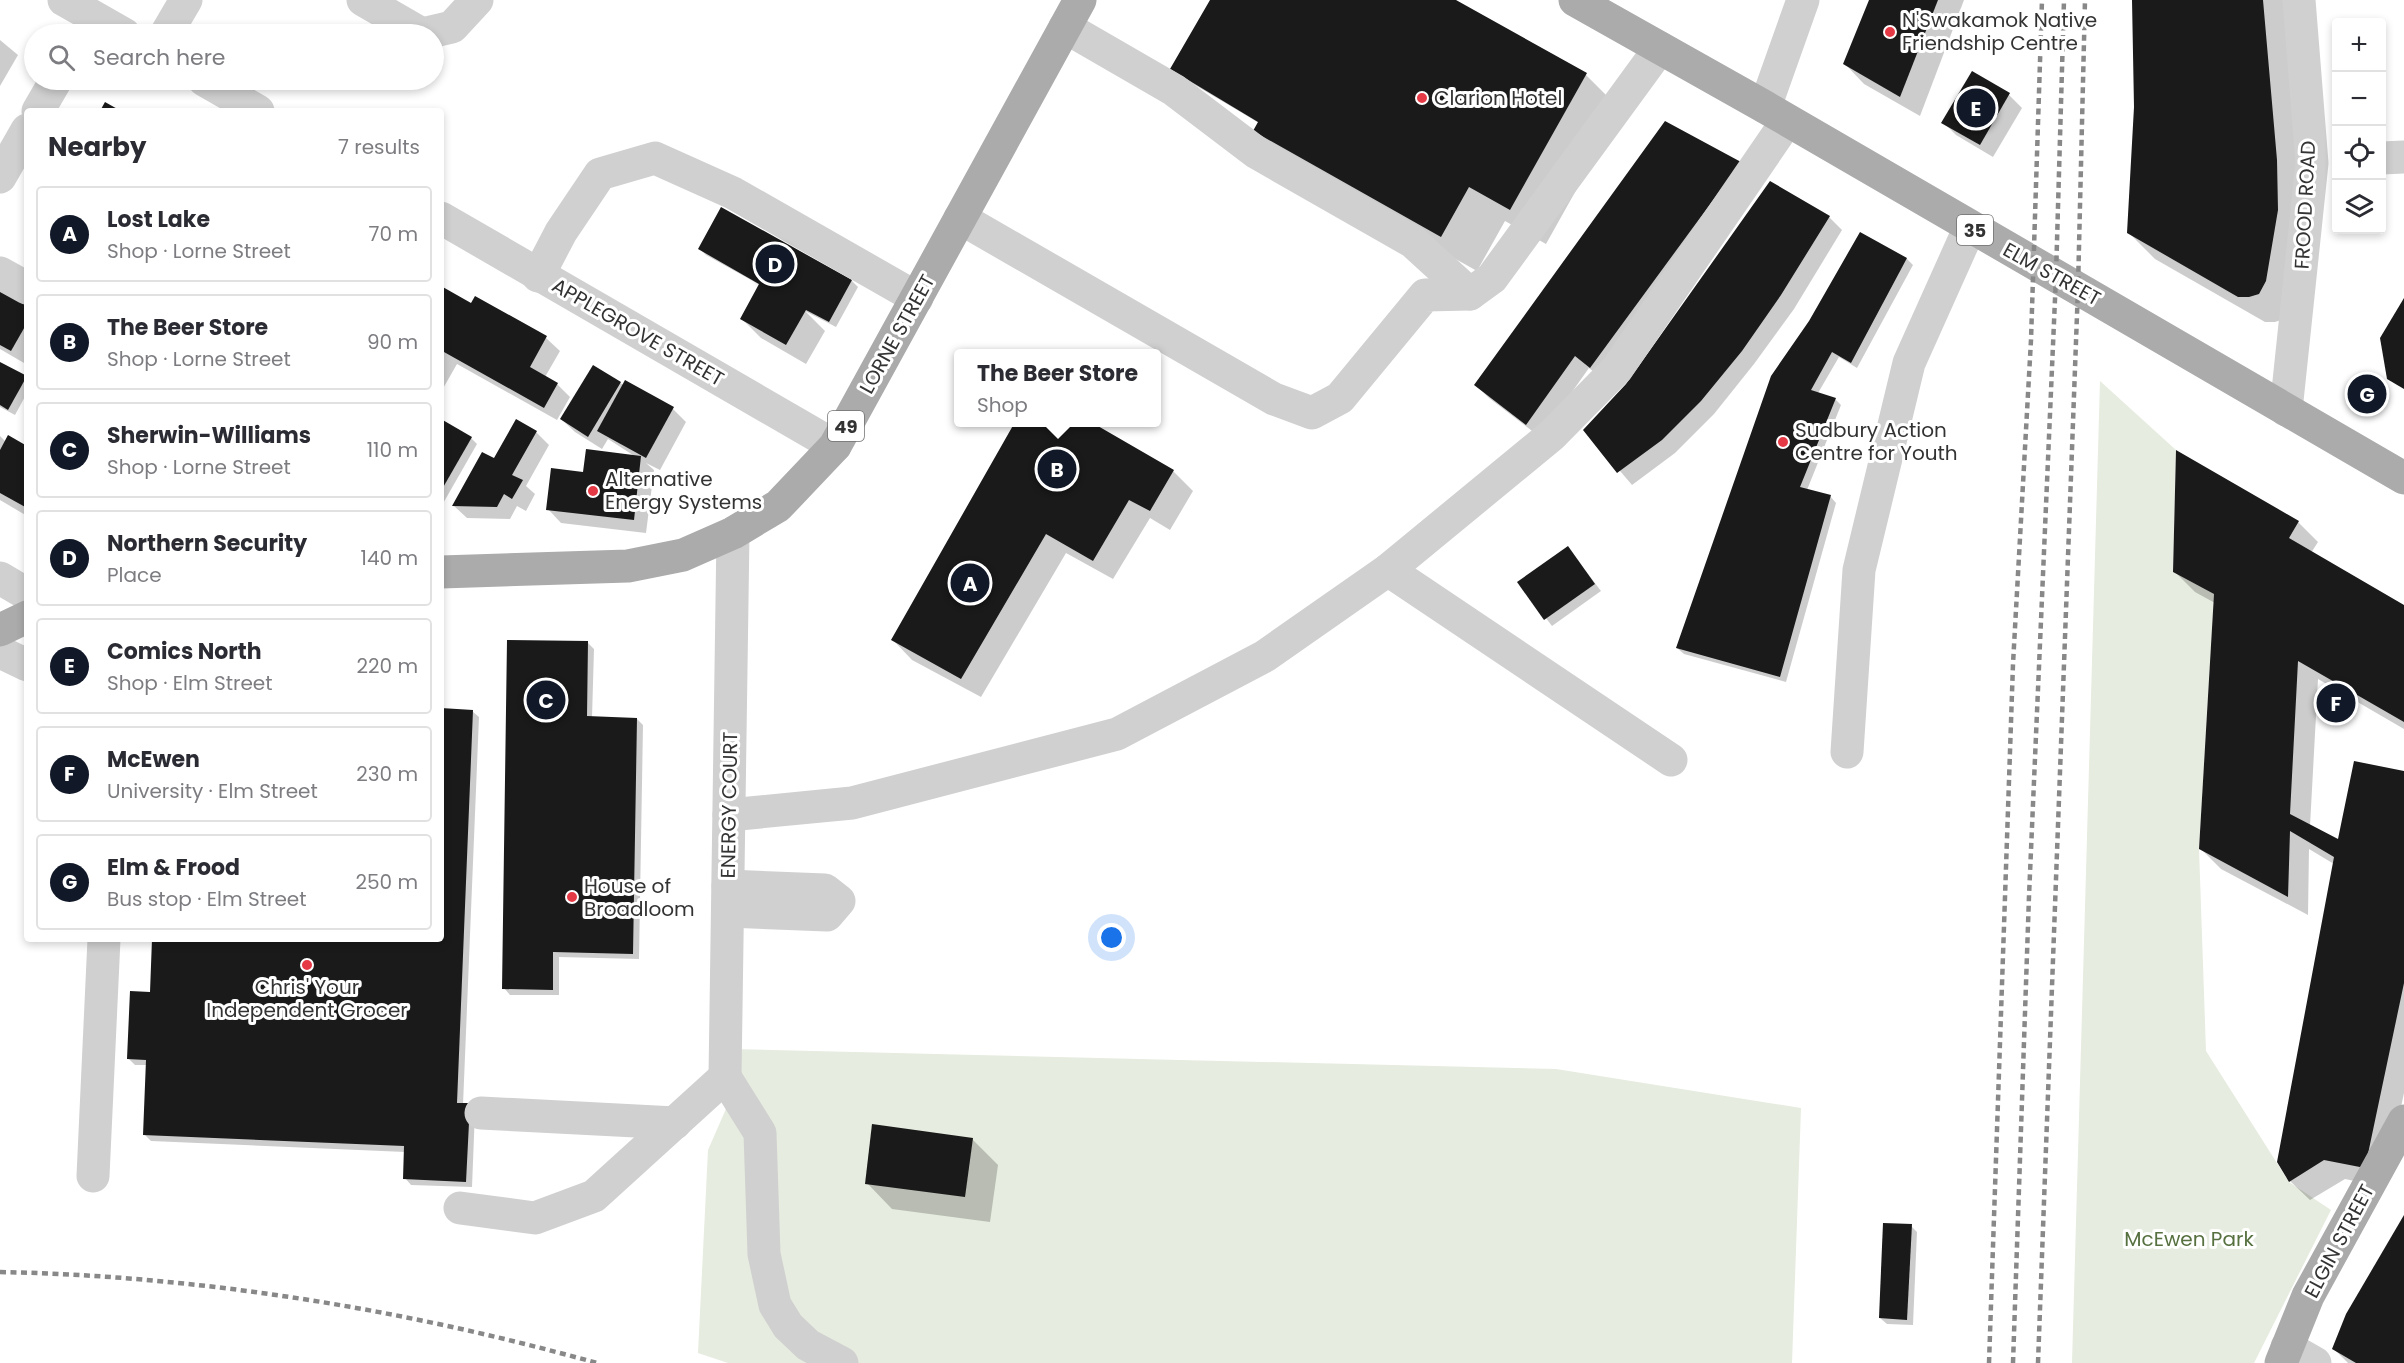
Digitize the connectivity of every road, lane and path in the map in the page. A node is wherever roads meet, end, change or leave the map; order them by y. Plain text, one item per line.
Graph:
1 (186, 0) edge
2 (363, 0) edge
3 (477, 0) edge
4 (1575, 0) edge
5 (1803, 0) edge
6 (2299, 0) edge
7 (1072, 14) edge
8 (79, 17) edge
9 (98, 24) edge
10 (172, 24) edge
11 (405, 24) edge
12 (444, 29) edge
13 (1660, 48) junction
14 (50, 90) edge
15 (221, 90) edge
16 (40, 108) edge
17 (253, 108) edge
18 (1776, 114) junction
19 (24, 135) edge
20 (2404, 157) edge
21 (2386, 158) edge
22 (2324, 162) edge
23 (0, 177) edge
24 (960, 218) junction
25 (444, 220) edge
26 (1970, 227) junction
27 (0, 273) edge
28 (538, 276) junction
29 (24, 286) edge
30 (1470, 294) junction
31 (917, 298) junction
32 (2286, 410) junction
33 (835, 446) junction
34 (2404, 478) edge
35 (733, 533) junction
36 (1388, 570) junction
37 (444, 572) edge
38 (0, 578) edge
39 (24, 592) edge
40 (24, 618) edge
41 (0, 630) edge
42 (0, 652) edge
43 (24, 664) edge
44 (1847, 752) dead end
45 (1671, 760) dead end
46 (729, 815) junction
47 (104, 942) edge
48 (725, 1077) junction
49 (481, 1113) dead end
50 (2404, 1122) edge
51 (675, 1123) junction
52 (93, 1176) dead end
53 (460, 1208) dead end
54 (2294, 1358) edge
55 (842, 1363) edge

1 - 10 street
2 - 11 street
3 - 12 street
4 - 13 main road, ELM STREET / 35
5 - 18 street
6 - 22 street, FROOD ROAD
7 - 24 main road, LORNE STREET / 49
7 - 30 street
8 - 9 street
13 - 18 main road, ELM STREET / 35
13 - 30 street
14 - 16 street
15 - 17 street
18 - 26 main road, ELM STREET / 35
18 - 36 street
19 - 23 street
20 - 21 street
22 - 32 street, FROOD ROAD
24 - 30 street
24 - 31 main road, LORNE STREET / 49
25 - 28 street, APPLEGROVE STREET
26 - 32 main road, ELM STREET / 35
26 - 44 street
27 - 29 street
28 - 31 street
28 - 33 street, APPLEGROVE STREET
31 - 33 main road, LORNE STREET / 49
32 - 34 main road, ELM STREET / 35
33 - 35 main road, LORNE STREET / 49
35 - 37 main road, LORNE STREET / 49
35 - 46 street, ENERGY COURT
36 - 45 street
36 - 46 street
38 - 39 street
40 - 41 main road
42 - 43 street
46 - 48 street, ENERGY COURT
47 - 52 street
48 - 51 street
48 - 55 street
49 - 51 street
50 - 54 main road, ELGIN STREET
51 - 53 street

